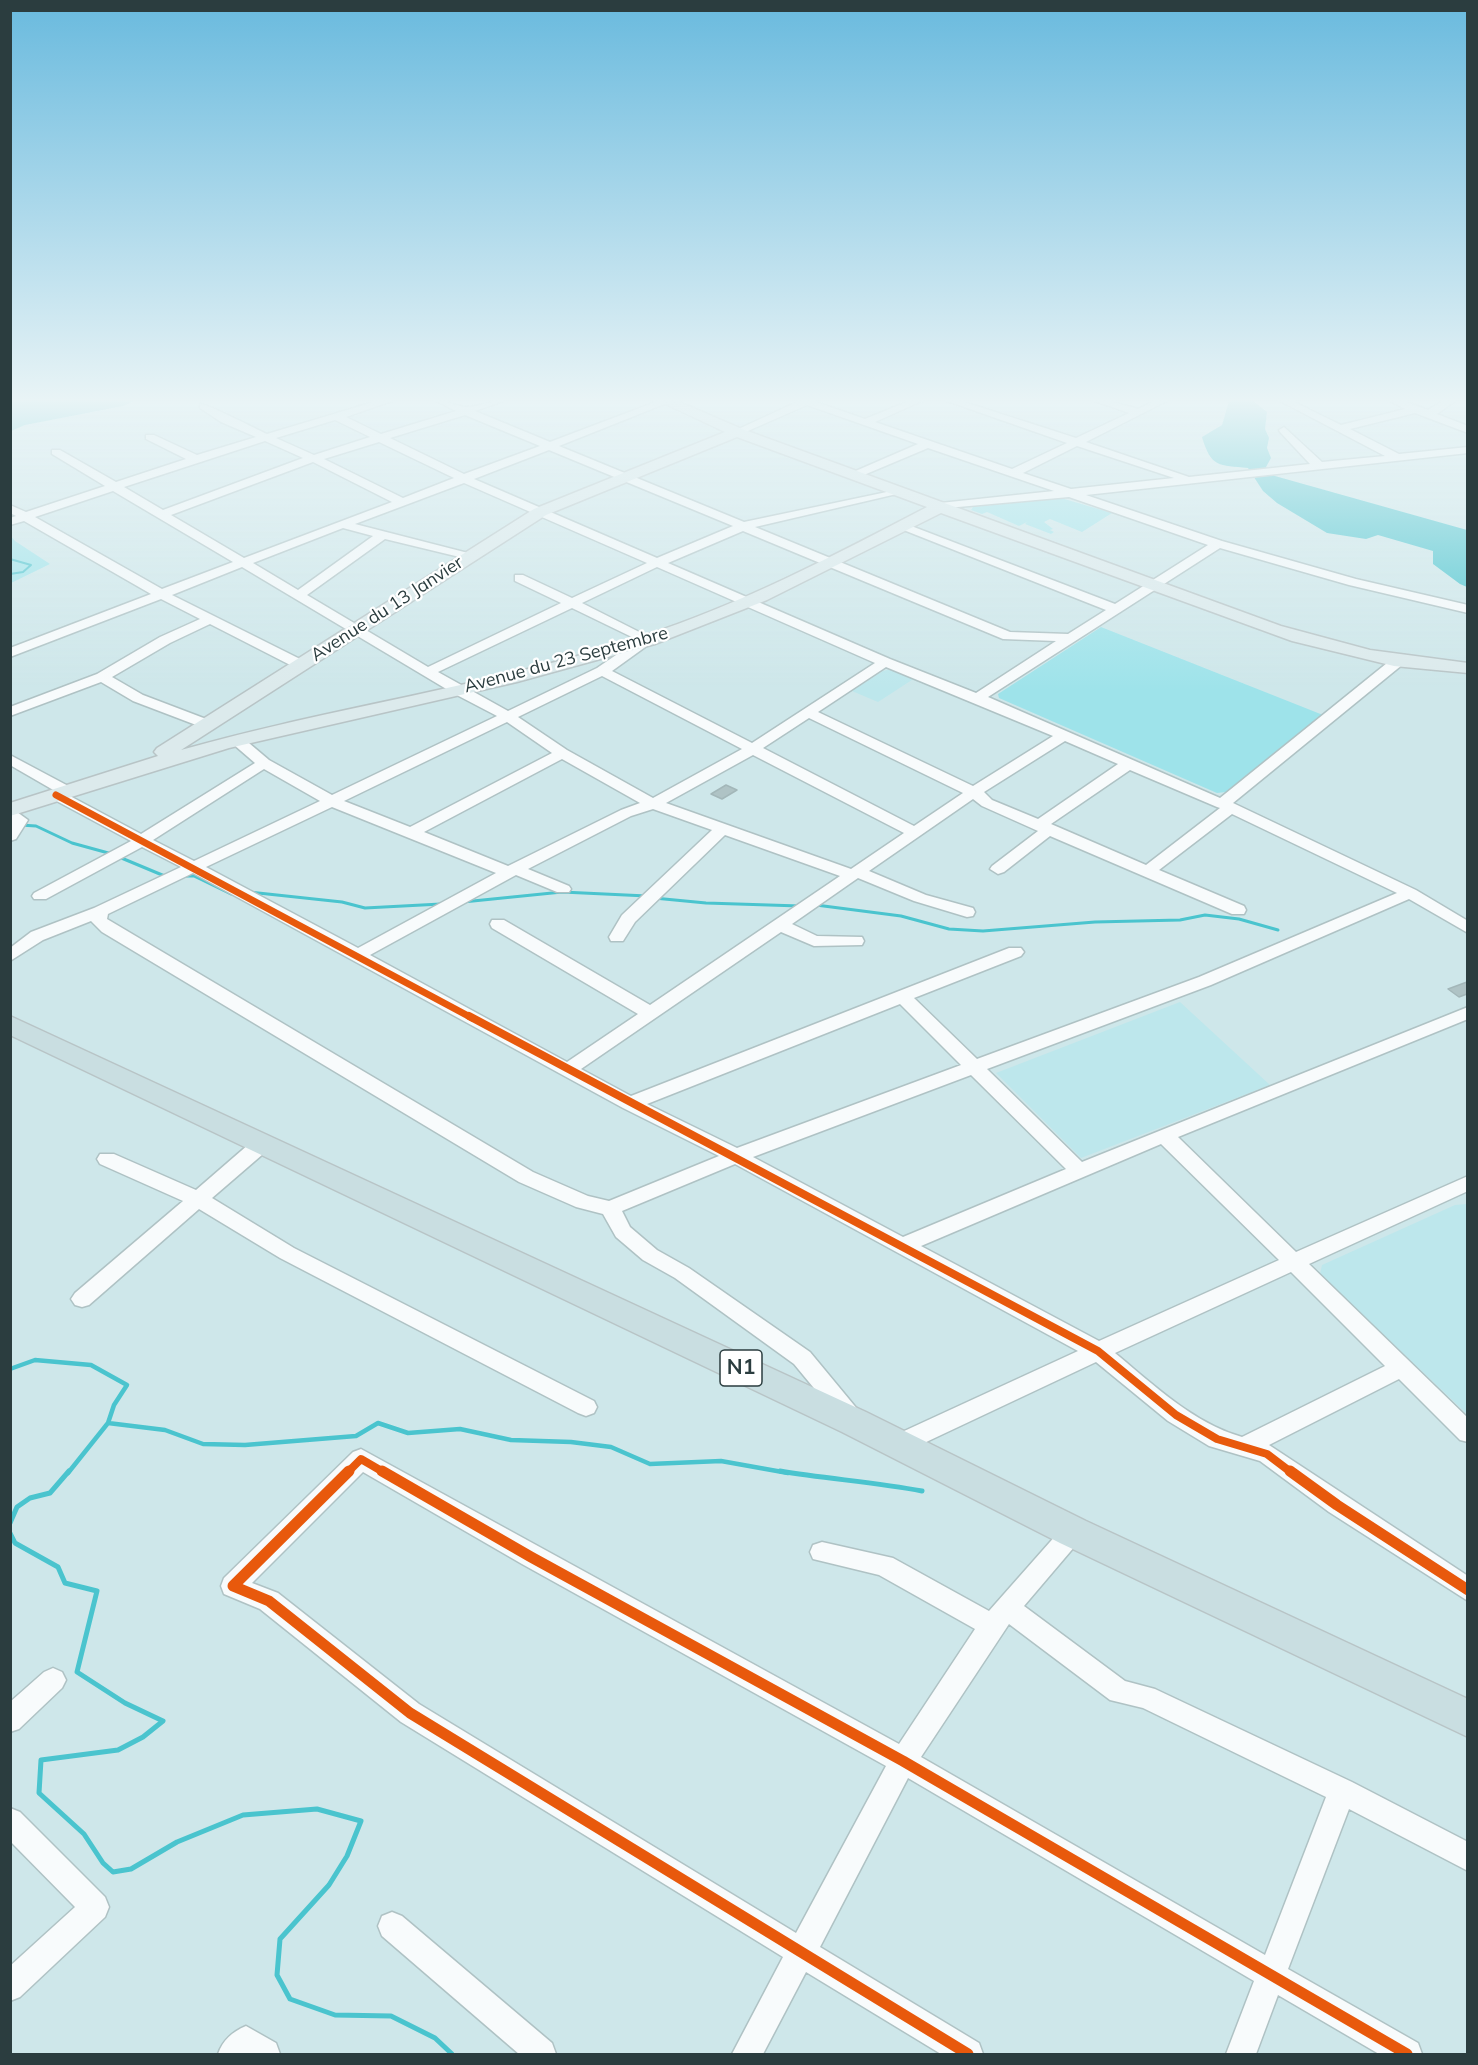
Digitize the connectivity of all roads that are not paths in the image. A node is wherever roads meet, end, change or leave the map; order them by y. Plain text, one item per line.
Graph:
1 (88, 497) edge
2 (134, 497) edge
3 (207, 497) edge
4 (393, 497) edge
5 (414, 497) edge
6 (507, 497) edge
7 (576, 497) edge
8 (675, 497) edge
9 (869, 497) edge
10 (914, 497) edge
11 (1020, 497) edge
12 (1081, 497) edge
13 (402, 502) junction
14 (940, 507) junction
15 (10, 508) edge
16 (540, 512) junction
17 (164, 514) junction
18 (28, 517) junction
19 (10, 522) edge
20 (344, 525) junction
21 (744, 526) junction
22 (902, 527) junction
23 (383, 535) junction
24 (1218, 544) junction
25 (468, 557) junction
26 (831, 561) junction
27 (240, 562) junction
28 (656, 562) junction
29 (519, 578) dead end
30 (1154, 585) junction
31 (161, 594) junction
32 (298, 596) junction
33 (748, 602) junction
34 (571, 603) junction
35 (1115, 609) junction
36 (1467, 609) edge
37 (210, 619) junction
38 (358, 629) junction
39 (1008, 636) junction
40 (1072, 638) junction
41 (648, 640) junction
42 (10, 653) edge
43 (885, 662) junction
44 (1034, 662) junction
45 (1397, 662) junction
46 (302, 665) junction
47 (1467, 668) edge
48 (602, 671) junction
49 (428, 672) junction
50 (102, 677) junction
51 (458, 690) junction
52 (977, 698) junction
53 (10, 712) edge
54 (809, 712) junction
55 (508, 716) junction
56 (209, 725) junction
57 (1063, 736) junction
58 (238, 741) junction
59 (752, 749) junction
60 (562, 753) junction
61 (10, 759) edge
62 (264, 763) junction
63 (1129, 764) junction
64 (142, 766) junction
65 (974, 792) junction
66 (62, 793) junction
67 (331, 801) junction
68 (653, 804) junction
69 (1226, 806) junction
70 (10, 811) edge
71 (1043, 828) junction
72 (722, 829) junction
73 (413, 832) junction
74 (914, 832) junction
75 (10, 836) edge
76 (138, 841) junction
77 (192, 866) junction
78 (998, 869) dead end
79 (512, 870) junction
80 (1148, 871) junction
81 (855, 874) junction
82 (563, 889) dead end
83 (1410, 893) junction
84 (40, 896) dead end
85 (1238, 910) dead end
86 (100, 912) junction
87 (967, 912) dead end
88 (498, 924) dead end
89 (779, 925) junction
90 (1467, 928) edge
91 (617, 937) dead end
92 (856, 941) dead end
93 (1015, 952) dead end
94 (358, 955) junction
95 (10, 956) edge
96 (902, 996) junction
97 (1467, 1012) edge
98 (650, 1013) junction
99 (10, 1024) edge
100 (972, 1067) junction
101 (569, 1069) junction
102 (630, 1104) junction
103 (1164, 1135) junction
104 (262, 1143) junction
105 (736, 1156) junction
106 (107, 1159) dead end
107 (1080, 1171) junction
108 (1467, 1183) edge
109 (198, 1199) junction
110 (610, 1208) junction
111 (902, 1246) junction
112 (1293, 1264) junction
113 (82, 1299) dead end
114 (1098, 1351) junction
115 (1399, 1369) junction
116 (586, 1407) dead end
117 (855, 1422) junction
118 (1467, 1433) edge
119 (897, 1445) junction
120 (1244, 1447) junction
121 (1072, 1532) junction
122 (822, 1552) dead end
123 (1467, 1590) edge
124 (1000, 1617) junction
125 (53, 1680) dead end
126 (1467, 1719) edge
127 (10, 1720) edge
128 (903, 1761) junction
129 (1342, 1791) junction
130 (10, 1821) edge
131 (1467, 1857) edge
132 (392, 1926) dead end
133 (802, 1955) junction
134 (1271, 1976) junction
135 (10, 1987) edge
136 (233, 2055) edge
137 (265, 2055) edge
138 (541, 2055) edge
139 (747, 2055) edge
140 (968, 2055) edge
141 (1241, 2055) edge
142 (1407, 2055) edge

1 - 18 street
2 - 17 street
3 - 17 street
4 - 13 street
5 - 13 street
6 - 16 street
7 - 16 main road, Avenue du 13 Janvier
8 - 21 street
9 - 21 street
10 - 14 main road
11 - 14 street, Avenue du 23 Septembre
12 - 24 street
13 - 20 street
14 - 22 main road, Avenue du 23 Septembre
14 - 30 main road
15 - 18 street
16 - 25 main road, Avenue du 13 Janvier
16 - 28 street
17 - 27 street
18 - 19 street
18 - 31 street
20 - 23 street
20 - 27 street
21 - 26 street
21 - 28 street
22 - 26 main road, Avenue du 23 Septembre
22 - 35 street
23 - 25 street
23 - 32 street
24 - 30 street
24 - 36 street
25 - 38 main road, Avenue du 13 Janvier
26 - 33 main road, Avenue du 23 Septembre
26 - 39 street
27 - 31 street
27 - 32 street
28 - 33 street
28 - 34 street
29 - 34 street
30 - 35 street
30 - 45 main road
31 - 37 street
31 - 42 street
32 - 38 street
33 - 41 main road, Avenue du 23 Septembre
33 - 43 street
34 - 41 street
34 - 49 street
35 - 40 street
37 - 46 street
37 - 50 street
38 - 46 main road, Avenue du 13 Janvier
38 - 49 street
39 - 40 street
39 - 44 street
40 - 44 street
41 - 48 street
41 - 51 main road, Avenue du 23 Septembre
43 - 52 street
43 - 54 street
44 - 52 street
45 - 47 main road
45 - 69 street
46 - 56 main road, Avenue du 13 Janvier
48 - 55 street
48 - 59 street
49 - 51 street
50 - 53 street
50 - 56 street
51 - 55 street
51 - 58 main road, Avenue du 23 Septembre
52 - 57 street
54 - 59 street
54 - 65 street
55 - 60 street
55 - 67 street
56 - 64 main road, Avenue du 13 Janvier
57 - 63 street
57 - 65 street
58 - 62 street
58 - 64 main road, Avenue du 23 Septembre
59 - 68 street
59 - 74 street
60 - 68 street
60 - 73 street
61 - 66 street
62 - 67 street
62 - 76 street
63 - 69 street
63 - 71 street
64 - 66 main road, Avenue du 23 Septembre
65 - 71 street
65 - 74 street
66 - 70 main road, Avenue du 23 Septembre
66 - 76 street
67 - 73 street
67 - 77 street
68 - 72 street
68 - 79 street
69 - 80 street
69 - 83 street
70 - 75 street
71 - 78 street
71 - 80 street
72 - 81 street
72 - 91 street
73 - 79 street
74 - 81 street
76 - 77 street
76 - 84 street
77 - 86 street
77 - 94 street
79 - 82 street
79 - 94 street
80 - 85 street
81 - 87 street
81 - 89 street
83 - 90 street
83 - 100 street
86 - 95 street
86 - 110 street
88 - 98 street
89 - 92 street
89 - 98 street
93 - 96 street
94 - 101 street
96 - 100 street
96 - 102 street
97 - 103 street
98 - 101 street
99 - 104 highway, N1
100 - 105 street
100 - 107 street
101 - 102 street
102 - 105 street
103 - 107 street
103 - 112 street
104 - 109 street
104 - 117 highway, N1
105 - 110 street
105 - 111 street
106 - 109 street
107 - 111 street
108 - 112 street
109 - 113 street
109 - 116 street
110 - 117 street
111 - 114 street
112 - 114 street
112 - 115 street
114 - 119 street
114 - 120 street
115 - 118 street
115 - 120 street
117 - 119 highway, N1
119 - 121 highway, N1
120 - 123 street
121 - 124 street
121 - 126 highway, N1
122 - 124 street
124 - 128 street
124 - 129 street
125 - 127 street
128 - 133 street
128 - 133 street
128 - 134 street
129 - 131 street
129 - 134 street
130 - 135 street
132 - 138 street
133 - 139 street
133 - 140 street
134 - 141 street
134 - 142 street
136 - 137 street

